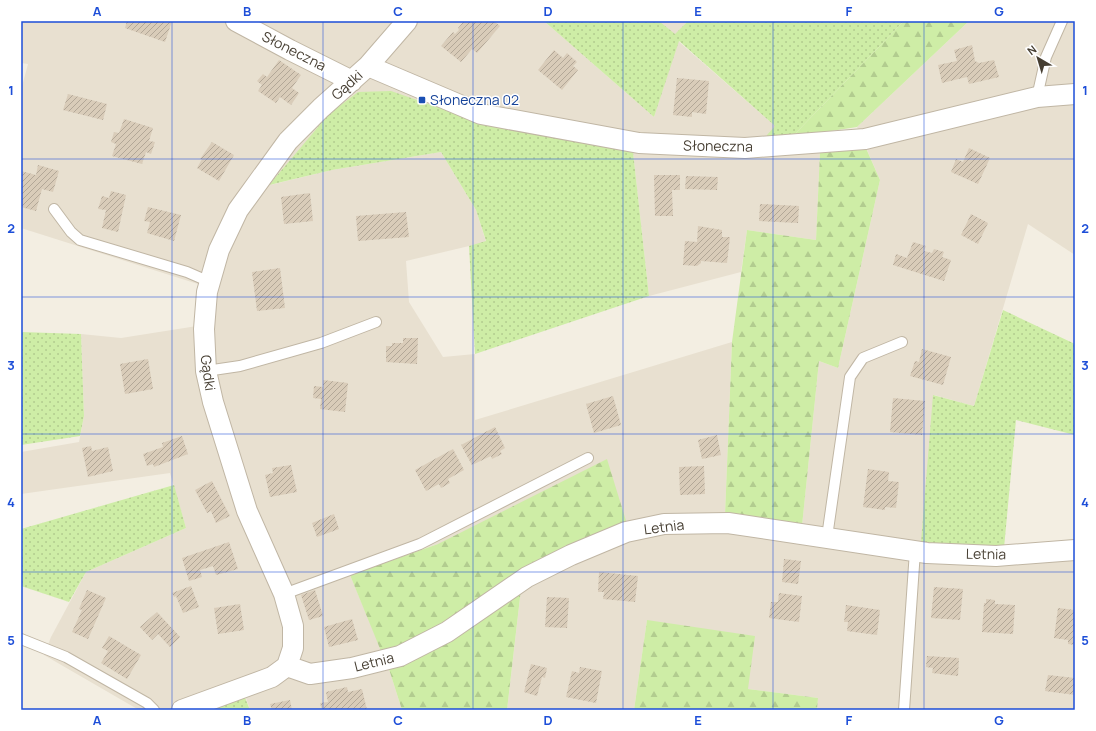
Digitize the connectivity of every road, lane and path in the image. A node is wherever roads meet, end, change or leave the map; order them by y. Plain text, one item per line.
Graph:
1 (236, 21) edge
2 (407, 21) edge
3 (1062, 21) edge
4 (368, 66) junction
5 (352, 81) junction
6 (1075, 94) edge
7 (1037, 97) junction
8 (54, 209) dead end
9 (210, 282) junction
10 (376, 322) dead end
11 (902, 342) dead end
12 (206, 371) junction
13 (588, 458) dead end
14 (827, 537) junction
15 (1075, 550) edge
16 (915, 551) junction
17 (284, 594) junction
18 (21, 639) edge
19 (287, 666) junction
20 (154, 710) edge
21 (182, 710) edge
22 (904, 710) edge

1 - 5 street, Słoneczna
2 - 4 street, Gądki
3 - 7 lane
4 - 5 street, Gądki
4 - 7 street, Słoneczna
5 - 9 street, Gądki
6 - 7 street, Słoneczna
8 - 9 lane
9 - 12 street, Gądki
10 - 12 lane
11 - 14 lane
12 - 17 street, Gądki
13 - 17 lane
14 - 16 street, Letnia
14 - 19 street, Letnia
15 - 16 street, Letnia
16 - 22 lane
17 - 19 street, Gądki
18 - 20 lane
19 - 21 street

